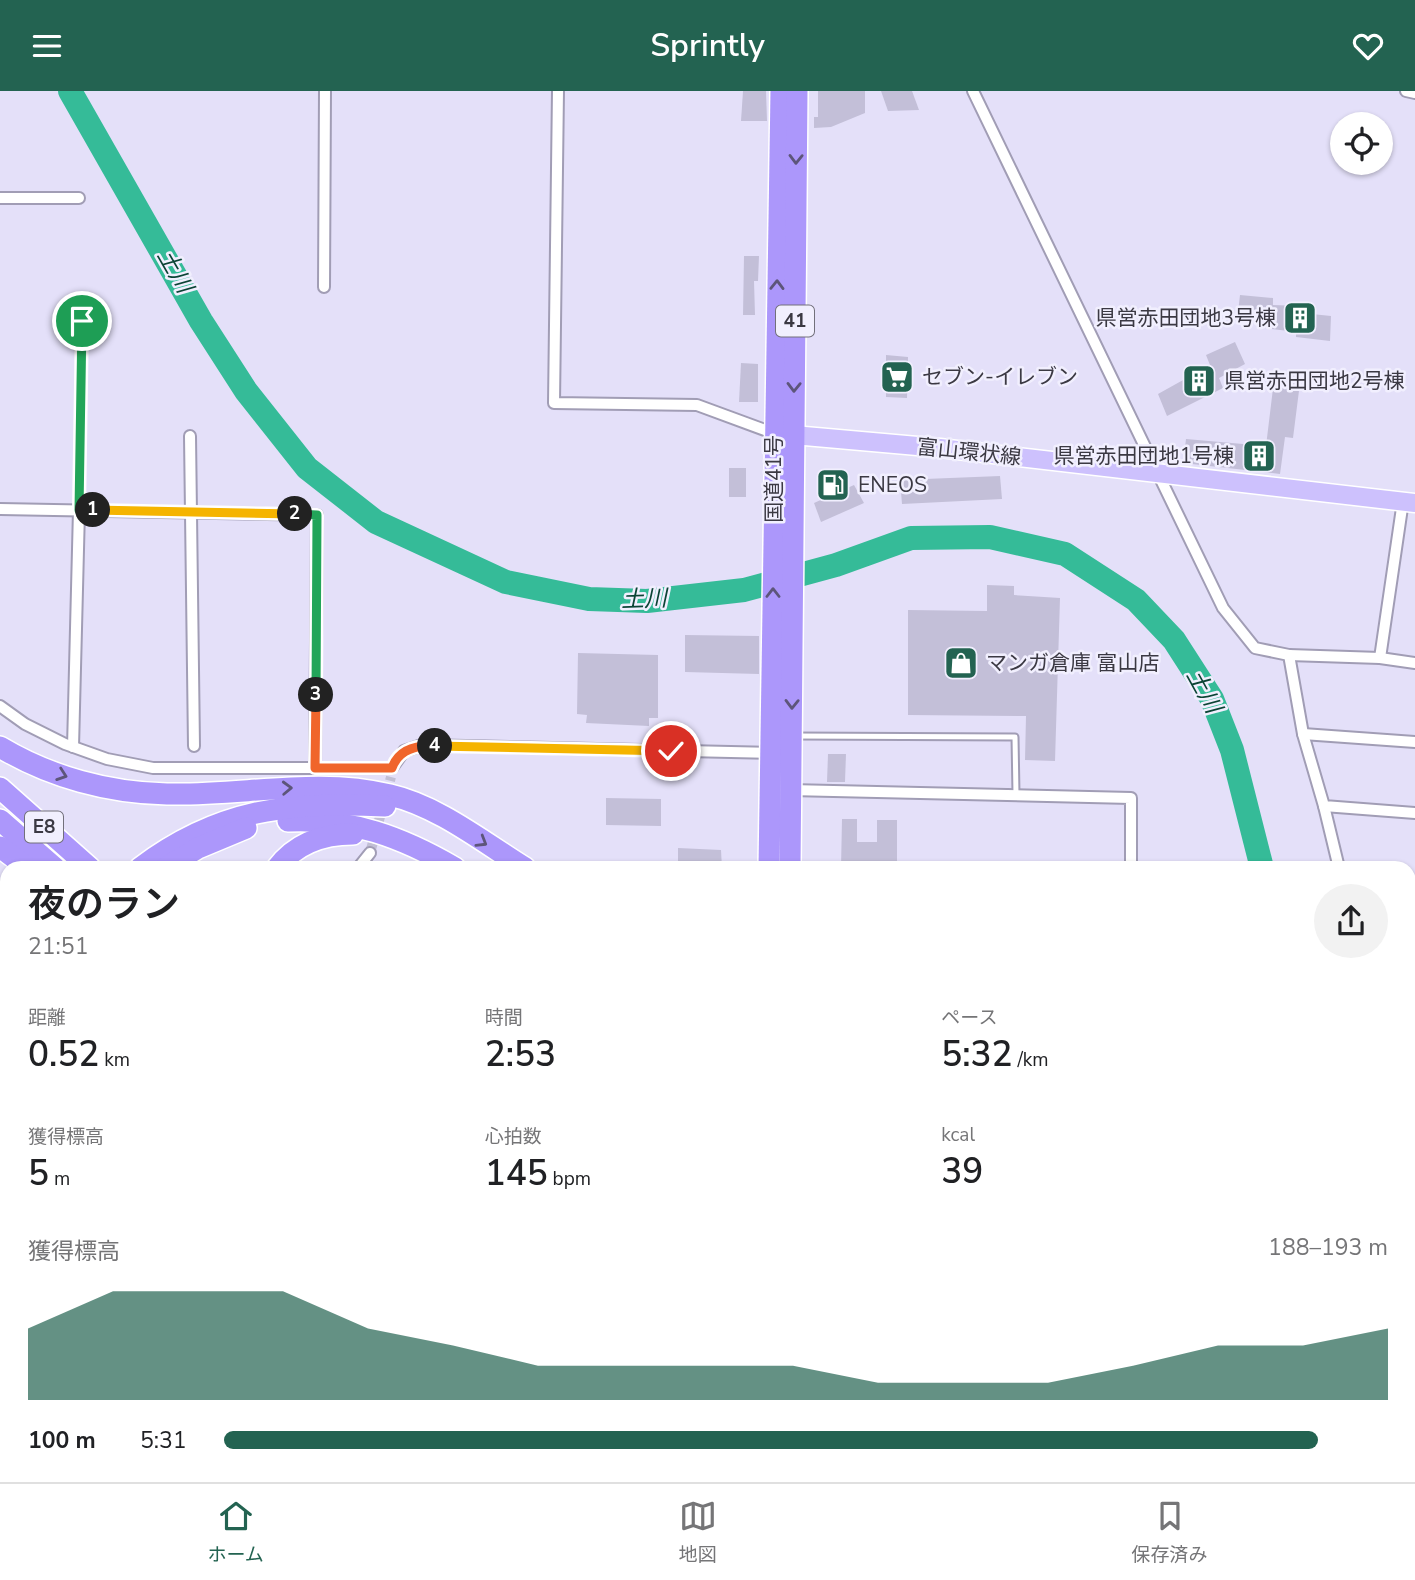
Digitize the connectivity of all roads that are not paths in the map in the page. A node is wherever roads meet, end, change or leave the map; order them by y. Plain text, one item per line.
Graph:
1 (325, 91) edge
2 (558, 91) edge
3 (781, 91) edge
4 (797, 91) edge
5 (973, 91) edge
6 (1406, 91) edge
7 (1415, 93) edge
8 (0, 198) edge
9 (79, 198) dead end
10 (324, 287) dead end
11 (784, 434) junction
12 (190, 436) dead end
13 (1158, 473) junction
14 (1409, 503) edge
15 (0, 509) edge
16 (79, 510) junction
17 (191, 512) junction
18 (783, 636) junction
19 (1289, 655) junction
20 (1380, 658) junction
21 (1415, 663) edge
22 (0, 706) edge
23 (1303, 734) junction
24 (791, 736) junction
25 (1415, 742) edge
26 (194, 746) dead end
27 (0, 747) edge
28 (73, 747) junction
29 (770, 753) junction
30 (315, 768) junction
31 (0, 788) edge
32 (790, 790) junction
33 (1016, 795) junction
34 (1324, 806) junction
35 (1415, 813) edge
36 (439, 816) junction
37 (0, 820) edge
38 (0, 847) edge
39 (423, 849) junction
40 (370, 853) tunnel mouth
41 (19, 861) edge
42 (47, 861) edge
43 (82, 861) edge
44 (150, 861) edge
45 (177, 861) edge
46 (285, 861) edge
47 (364, 861) edge
48 (443, 861) edge
49 (513, 861) edge
50 (766, 861) edge
51 (790, 861) edge
52 (1131, 861) edge
53 (1337, 861) edge

1 - 10 street
2 - 11 street
11 -> 3 highway, 国道41号 / 41
4 -> 11 highway, 国道41号 / 41
5 - 13 street
6 - 7 street
8 - 9 street
11 - 13 main road, 富山環状線
11 - 18 highway, 国道41号 / 41
12 - 17 street
13 - 14 main road, 富山環状線
13 - 19 street
14 - 20 street
15 - 16 street
16 - 17 street
16 - 28 street
17 - 26 street
17 - 30 street
18 -> 24 highway, 国道41号 / 41
18 - 29 highway, 国道41号 / 41
19 - 20 street
19 - 23 street
20 - 21 street
22 - 28 street
23 - 25 street
23 - 34 street
24 - 32 highway, 国道41号 / 41
24 - 33 lane
27 -> 36 highway
28 - 30 street
29 - 30 street
29 - 50 highway, 国道41号 / 41
31 - 43 highway, E8
32 - 33 street
32 - 51 highway, 国道41号 / 41
33 - 52 street
34 - 35 street
34 - 53 street
36 - 44 highway
36 -> 49 highway
37 - 42 highway, E8
38 - 41 highway
39 - 45 highway
39 - 46 highway
39 - 48 highway
40 - 47 street

